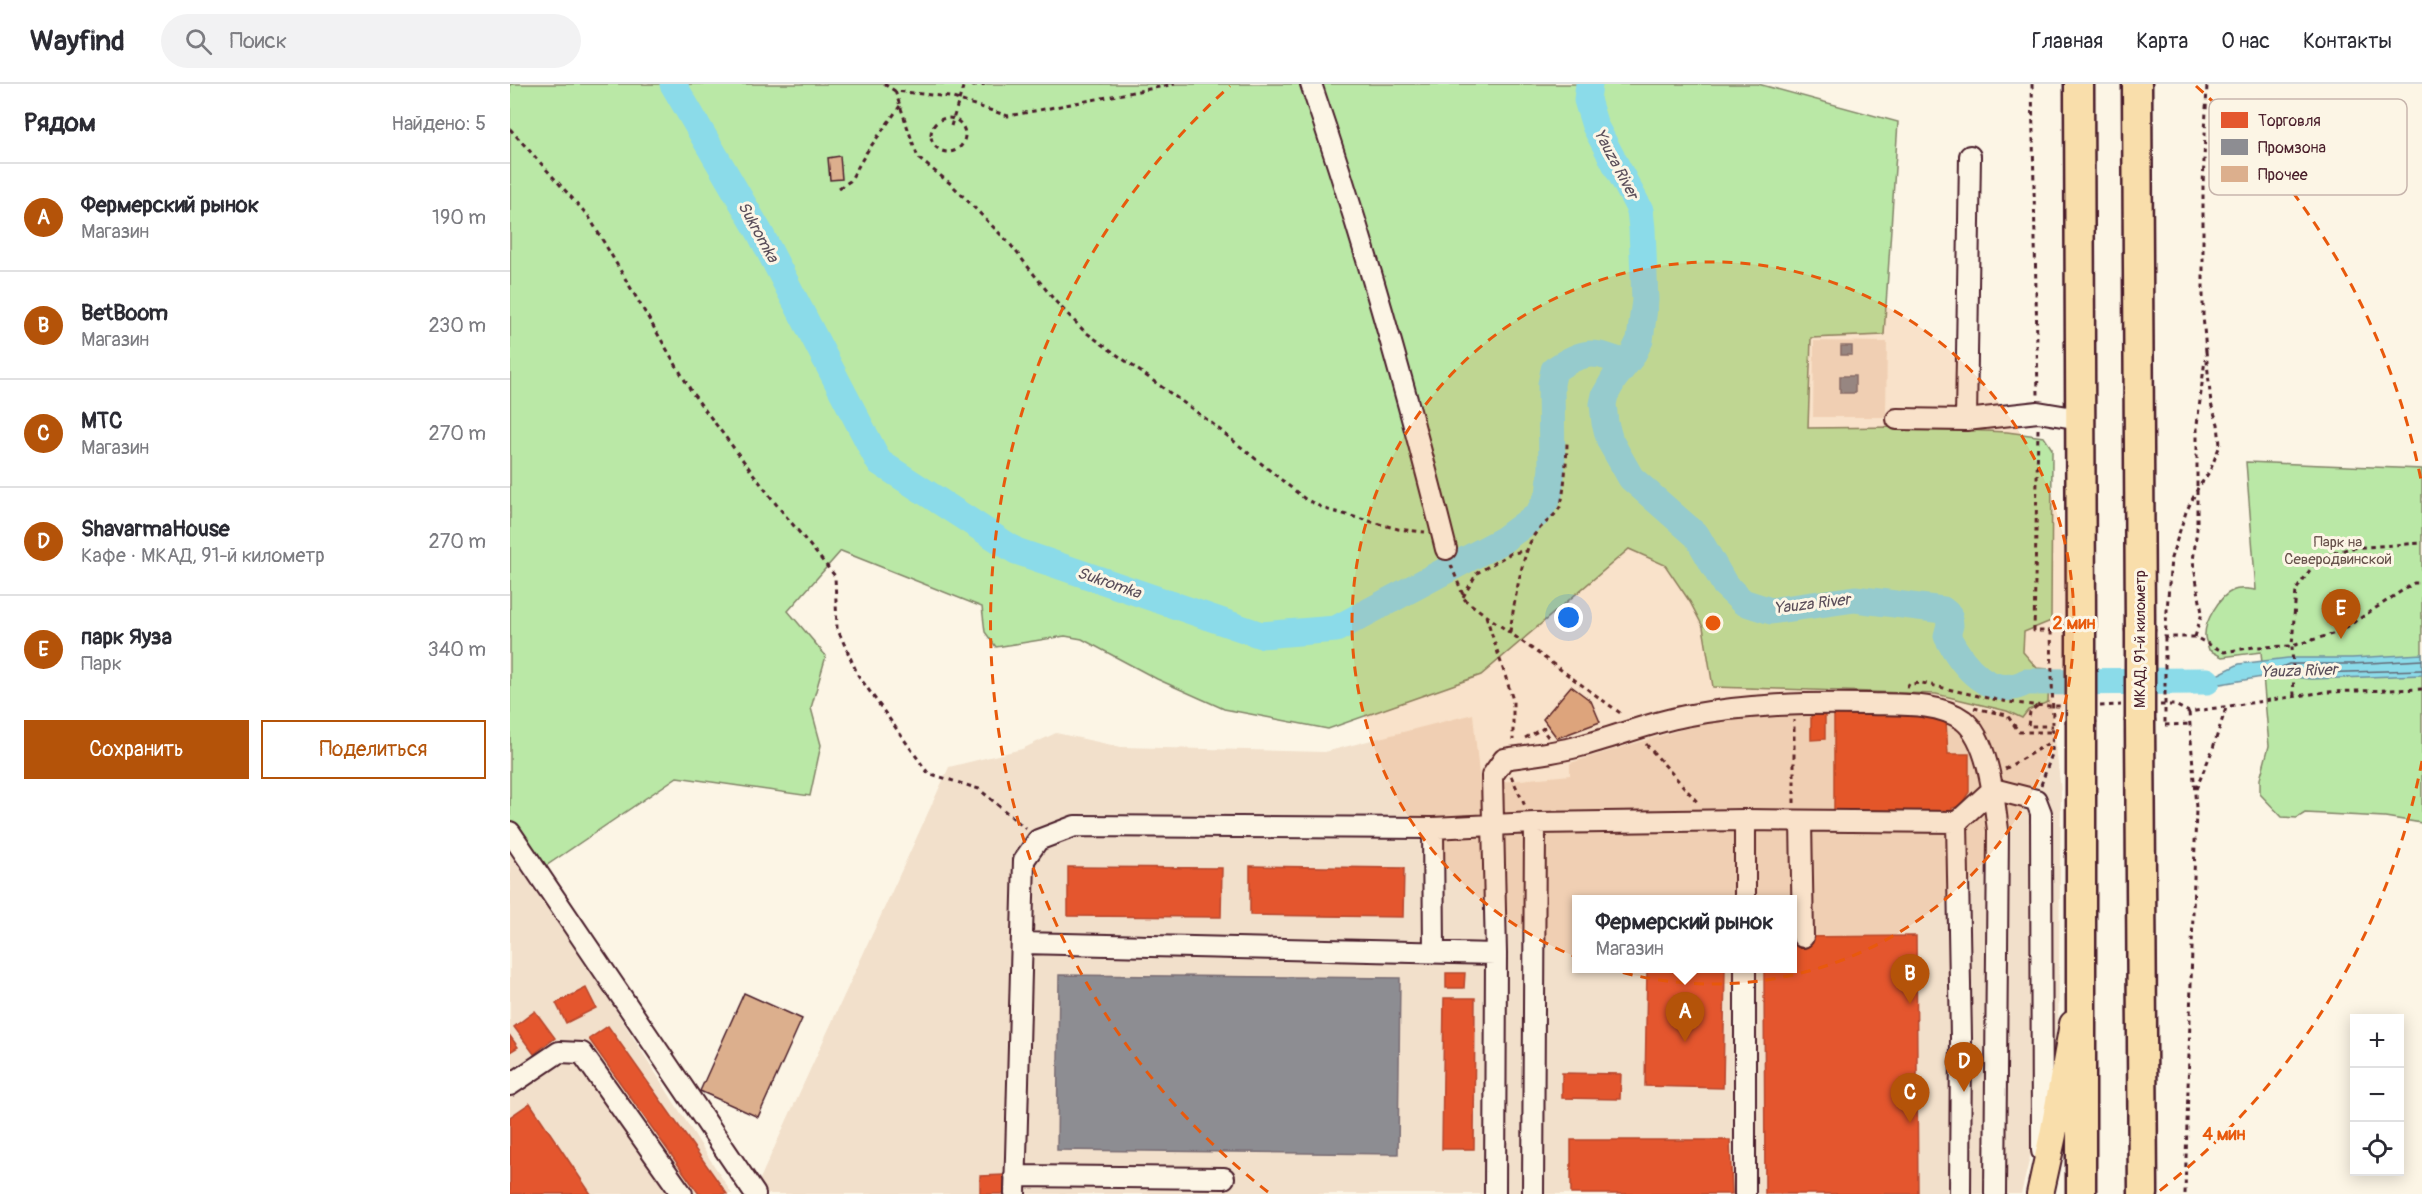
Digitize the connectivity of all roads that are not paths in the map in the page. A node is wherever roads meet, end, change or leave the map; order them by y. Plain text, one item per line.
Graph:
1 (1311, 84) edge
2 (2079, 84) edge
3 (2137, 84) edge
4 (1970, 156) dead end
5 (1897, 419) dead end
6 (2080, 419) junction
7 (1966, 420) junction
8 (1444, 540) road end
9 (1993, 789) junction
10 (1797, 815) junction
11 (1531, 818) junction
12 (1745, 820) junction
13 (1958, 822) junction
14 (1493, 825) junction
15 (1433, 828) junction
16 (510, 832) edge
17 (1745, 895) edge
18 (1803, 937) dead end
19 (1022, 943) junction
20 (1434, 951) junction
21 (1496, 954) junction
22 (1745, 973) edge
23 (2081, 974) junction
24 (510, 1085) edge
25 (1224, 1178) dead end
26 (1015, 1185) edge
27 (2041, 1187) edge
28 (682, 1194) edge
29 (755, 1194) edge
30 (1495, 1194) edge
31 (1533, 1194) edge
32 (1745, 1194) edge
33 (1960, 1194) edge
34 (1995, 1194) edge
35 (2082, 1194) edge
36 (2143, 1194) edge

1 - 8 lane
2 - 6 highway
3 - 36 highway, МКАД, 91-й километр, bridge
4 - 7 lane
5 - 7 lane
6 - 7 lane
6 - 23 highway, bridge
9 - 13 lane
9 - 14 lane
9 - 27 lane
9 - 34 lane
10 - 12 lane
10 - 13 lane
10 - 18 lane
11 - 12 lane
11 - 14 lane
11 - 31 lane
12 - 17 lane
13 - 33 lane
14 - 15 lane
14 - 21 lane
15 - 19 lane
15 - 20 lane
16 - 29 lane
19 - 20 lane
19 - 26 lane
20 - 21 lane
21 - 30 lane
22 - 32 lane
23 - 27 main road
23 - 35 highway
24 - 28 lane
25 - 26 lane

